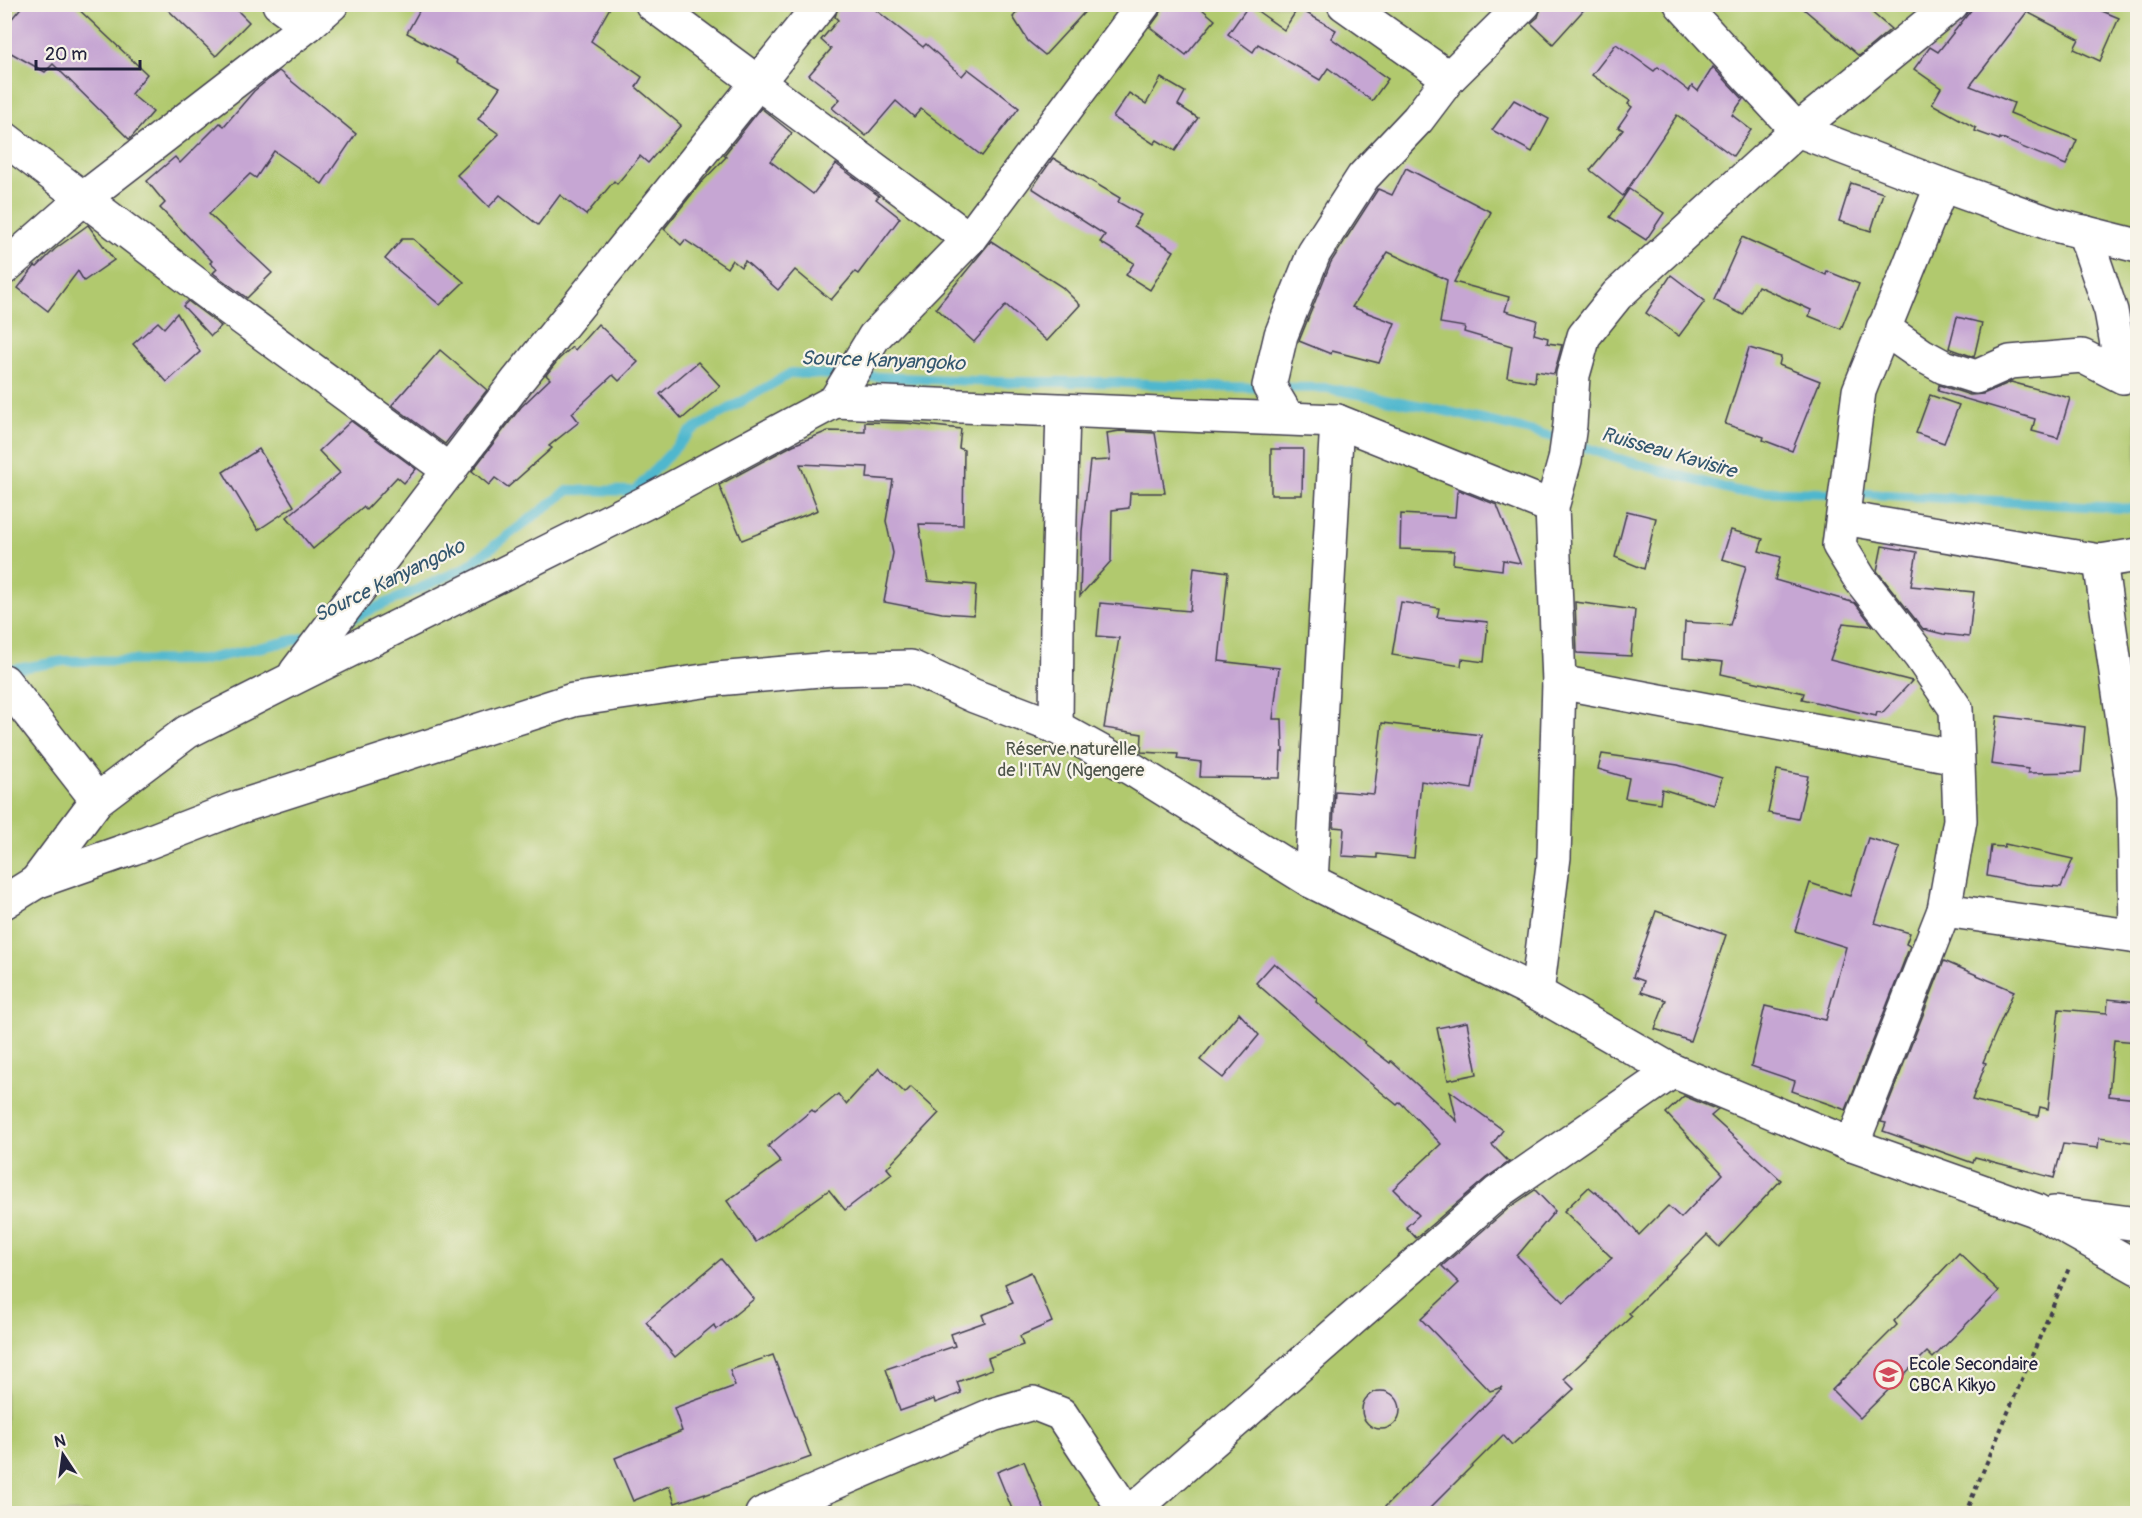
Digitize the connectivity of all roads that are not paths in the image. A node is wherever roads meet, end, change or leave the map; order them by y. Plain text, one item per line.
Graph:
1 (279, 4) edge
2 (652, 4) edge
3 (821, 4) edge
4 (1144, 4) edge
5 (1344, 4) edge
6 (1524, 4) edge
7 (1681, 4) edge
8 (1952, 4) edge
9 (320, 15) edge
10 (1449, 78) junction
11 (758, 83) junction
12 (1797, 130) junction
13 (4, 138) edge
14 (1942, 185) junction
15 (84, 198) junction
16 (2085, 232) junction
17 (969, 239) junction
18 (2138, 246) edge
19 (4, 268) edge
20 (1883, 328) junction
21 (835, 401) junction
22 (1063, 411) junction
23 (1288, 418) junction
24 (1337, 421) junction
25 (450, 471) junction
26 (1552, 507) junction
27 (1843, 518) junction
28 (2138, 555) edge
29 (2100, 561) junction
30 (292, 679) junction
31 (4, 681) edge
32 (1559, 682) junction
33 (1056, 727) junction
34 (1957, 757) junction
35 (2136, 796) edge
36 (98, 800) junction
37 (1311, 881) junction
38 (36, 882) junction
39 (4, 902) edge
40 (1944, 910) junction
41 (2137, 937) edge
42 (1537, 993) junction
43 (1673, 1071) junction
44 (1852, 1145) junction
45 (2035, 1210) junction
46 (2138, 1224) edge
47 (2138, 1268) edge
48 (762, 1514) edge
49 (1128, 1514) edge

1 - 9 street
2 - 11 street
3 - 11 street
4 - 17 street
5 - 10 street
6 - 10 street
7 - 12 street
8 - 12 street
9 - 15 street
10 - 23 street
11 - 17 street
11 - 25 street
12 - 14 street
12 - 26 street
13 - 15 street
14 - 16 street
14 - 20 street
15 - 19 street
15 - 25 street
16 - 18 street
16 - 20 street
17 - 21 street
20 - 27 street
21 - 22 street
21 - 30 street
22 - 23 street
22 - 33 street
23 - 24 street
24 - 26 street
24 - 37 street
25 - 30 street
26 - 32 street
27 - 29 street
27 - 34 street
28 - 29 street
29 - 35 street
30 - 36 street
31 - 36 street
32 - 34 street
32 - 42 street
33 - 37 street
33 - 38 street
34 - 40 street
35 - 41 street
36 - 38 street
37 - 42 street
38 - 39 street
40 - 41 street
40 - 44 street
42 - 43 street
43 - 44 street
43 - 49 street
44 - 45 street
45 - 46 street
45 - 47 street
48 - 49 street

